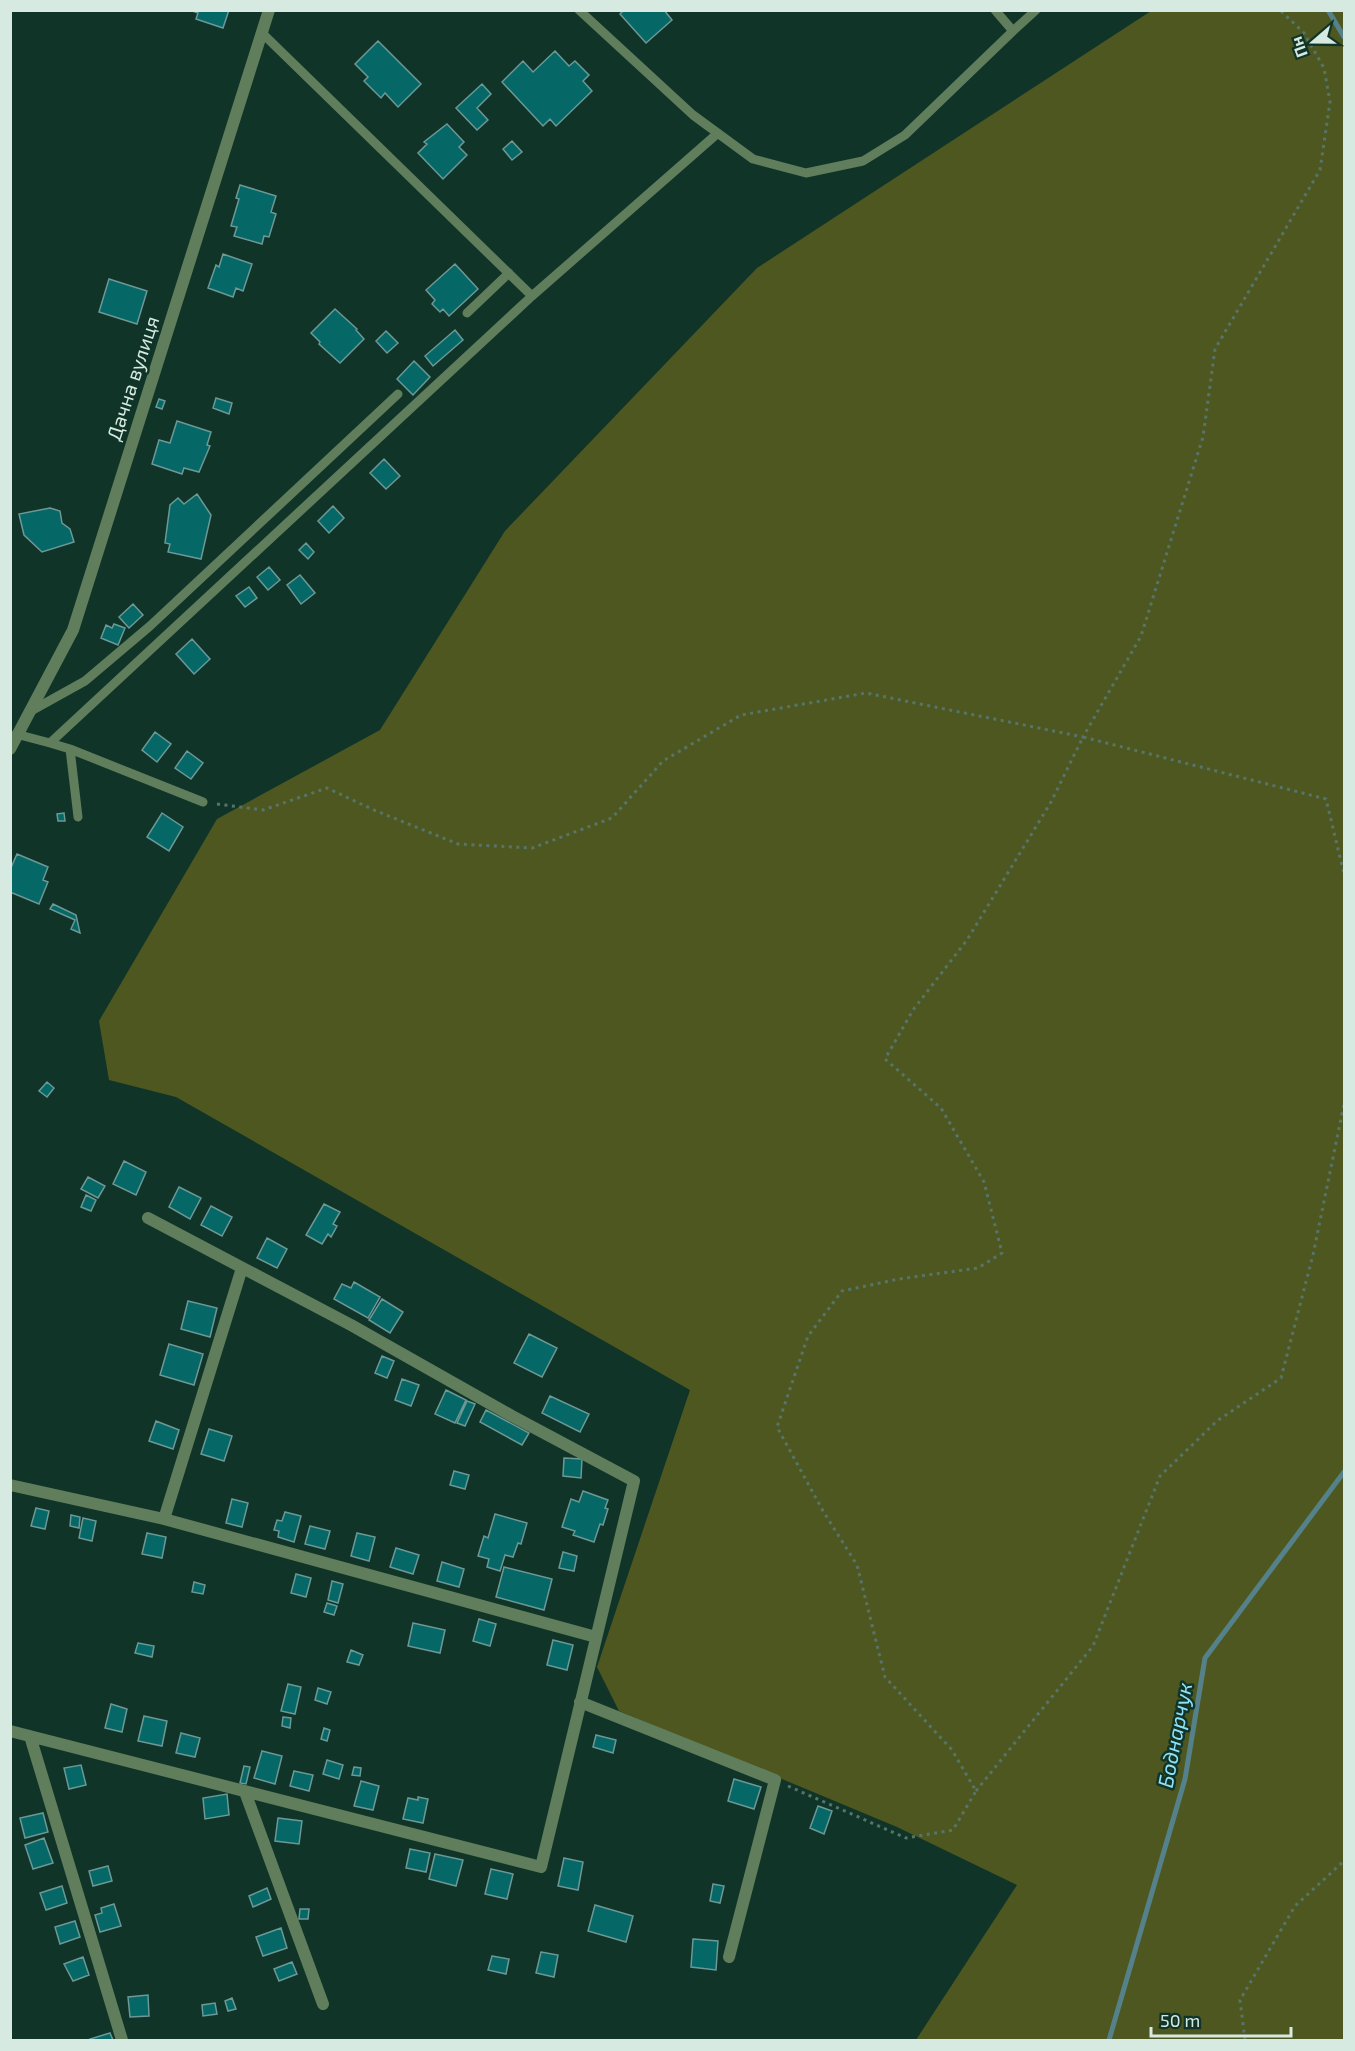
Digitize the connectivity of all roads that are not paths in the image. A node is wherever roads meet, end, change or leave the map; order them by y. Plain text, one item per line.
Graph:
1 (270, 10) edge
2 (579, 10) edge
3 (995, 10) edge
4 (1035, 10) edge
5 (1013, 31) junction
6 (262, 33) junction
7 (718, 133) junction
8 (509, 273) junction
9 (532, 296) junction
10 (467, 313) dead end
11 (398, 394) dead end
12 (28, 713) junction
13 (13, 733) edge
14 (50, 743) junction
15 (10, 749) edge
16 (70, 749) junction
17 (203, 802) road end
18 (78, 817) dead end
19 (148, 1218) dead end
20 (242, 1268) junction
21 (10, 1485) edge
22 (164, 1519) junction
23 (596, 1637) junction
24 (580, 1702) junction
25 (10, 1731) edge
26 (30, 1736) junction
27 (245, 1792) junction
28 (729, 1958) dead end
29 (323, 2004) dead end
30 (122, 2040) edge

1 - 6 street, Дачна вулиця
2 - 7 lane
3 - 5 lane
4 - 5 lane
5 - 7 lane
6 - 8 lane
6 - 12 street, Дачна вулиця
7 - 9 lane
8 - 9 lane
8 - 10 lane
9 - 14 lane
11 - 12 lane
12 - 13 street, Дачна вулиця
13 - 14 lane
13 - 15 street, Дачна вулиця
14 - 16 lane
16 - 17 lane
16 - 18 lane
19 - 20 street
20 - 22 street
20 - 23 street
21 - 22 street
22 - 23 street
23 - 24 street
24 - 27 street
24 - 28 street
25 - 26 street
26 - 27 street
26 - 30 street
27 - 29 street

